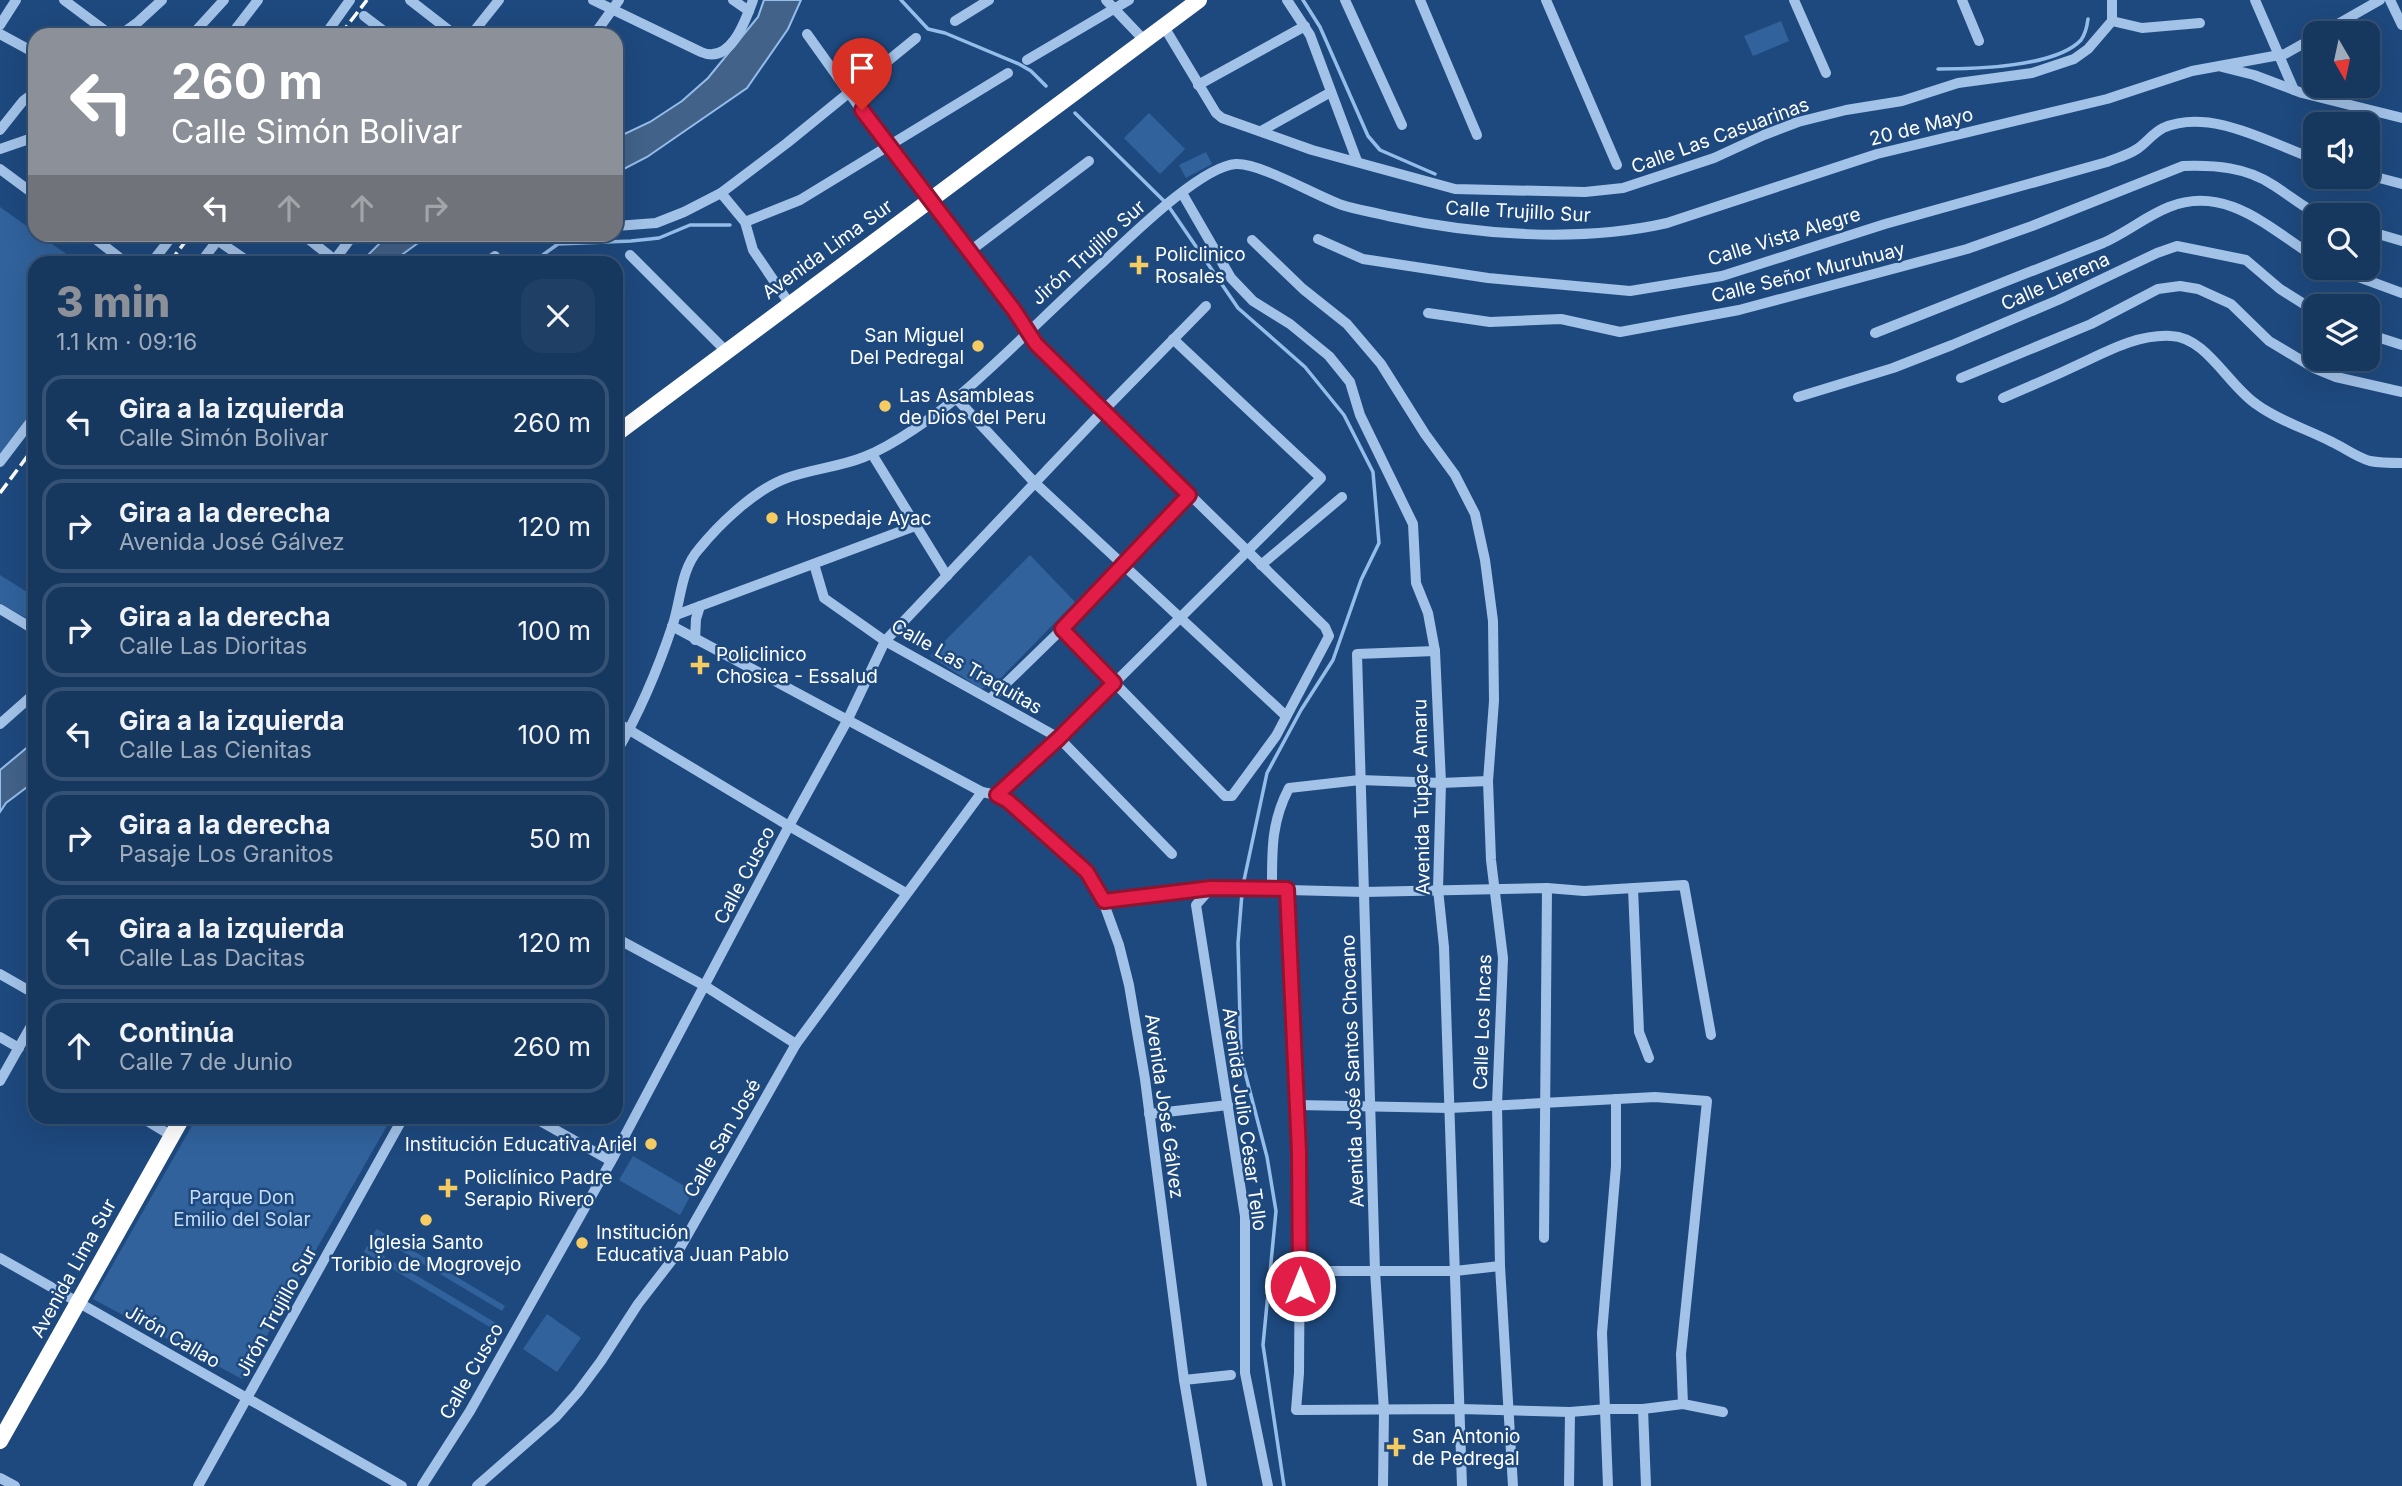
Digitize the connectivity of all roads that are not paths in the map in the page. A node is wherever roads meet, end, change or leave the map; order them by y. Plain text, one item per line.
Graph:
1 (16, 0) edge
2 (64, 0) edge
3 (162, 0) edge
4 (224, 0) edge
5 (258, 0) edge
6 (410, 0) edge
7 (499, 0) edge
8 (593, 0) edge
9 (733, 0) edge
10 (1129, 0) edge
11 (1199, 0) edge
12 (1287, 0) edge
13 (1345, 0) edge
14 (1420, 0) edge
15 (1546, 0) edge
16 (1794, 0) edge
17 (1962, 0) edge
18 (2255, 0) edge
19 (2380, 0) edge
20 (2390, 0) edge
21 (347, 1) edge
22 (2114, 1) edge
23 (981, 2) edge
24 (616, 4) edge
25 (1110, 4) edge
26 (751, 6) edge
27 (365, 16) dead end
28 (955, 21) dead end
29 (2112, 21) junction
30 (2343, 21) edge
31 (2200, 23) dead end
32 (0, 25) edge
33 (1163, 25) junction
34 (2402, 25) edge
35 (1305, 26) junction
36 (102, 28) edge
37 (130, 28) edge
38 (198, 28) edge
39 (236, 28) edge
40 (330, 28) edge
41 (380, 28) edge
42 (446, 28) edge
43 (477, 28) edge
44 (599, 28) edge
45 (0, 34) edge
46 (807, 34) dead end
47 (916, 38) dead end
48 (1144, 40) junction
49 (1979, 41) dead end
50 (2303, 43) edge
51 (28, 49) edge
52 (2278, 55) junction
53 (1027, 60) dead end
54 (2216, 66) junction
55 (1008, 73) dead end
56 (1826, 73) dead end
57 (1198, 85) junction
58 (2294, 90) junction
59 (849, 92) junction
60 (1331, 92) junction
61 (28, 97) edge
62 (2402, 118) edge
63 (2, 124) edge
64 (1402, 125) dead end
65 (1261, 131) junction
66 (1477, 135) dead end
67 (28, 139) edge
68 (887, 146) junction
69 (0, 149) edge
70 (2303, 154) edge
71 (1089, 161) dead end
72 (1357, 161) junction
73 (1617, 165) dead end
74 (0, 169) edge
75 (2380, 178) edge
76 (2402, 184) edge
77 (28, 190) edge
78 (721, 193) junction
79 (1182, 193) junction
80 (931, 199) junction
81 (1167, 204) joint
82 (2303, 205) edge
83 (745, 222) junction
84 (623, 225) edge
85 (1636, 230) joint
86 (2380, 235) edge
87 (1318, 239) dead end
88 (1252, 240) dead end
89 (2402, 241) edge
90 (99, 242) edge
91 (168, 242) edge
92 (216, 242) edge
93 (226, 242) edge
94 (312, 242) edge
95 (349, 242) edge
96 (2303, 249) edge
97 (970, 251) junction
98 (630, 255) dead end
99 (117, 256) edge
100 (157, 256) edge
101 (206, 256) edge
102 (242, 256) edge
103 (328, 256) edge
104 (338, 256) edge
105 (2367, 280) edge
106 (2402, 293) edge
107 (789, 303) junction
108 (2303, 304) edge
109 (1206, 306) dead end
110 (1428, 313) dead end
111 (1029, 330) junction
112 (1875, 333) dead end
113 (2380, 338) edge
114 (1173, 339) junction
115 (2402, 345) edge
116 (726, 351) junction
117 (1961, 378) dead end
118 (2402, 392) edge
119 (1798, 397) dead end
120 (956, 398) junction
121 (2003, 398) dead end
122 (1103, 411) junction
123 (28, 425) edge
124 (623, 429) edge
125 (872, 454) junction
126 (0, 462) edge
127 (2402, 463) edge
128 (1034, 483) junction
129 (1189, 495) junction
130 (1342, 497) dead end
131 (915, 526) junction
132 (1247, 551) junction
133 (814, 564) junction
134 (1125, 565) junction
135 (1261, 565) junction
136 (947, 576) junction
137 (700, 606) junction
138 (0, 609) edge
139 (1179, 618) junction
140 (674, 620) junction
141 (28, 626) edge
142 (1062, 629) junction
143 (695, 640) junction
144 (885, 641) junction
145 (1435, 651) junction
146 (1114, 683) junction
147 (28, 698) edge
148 (989, 699) junction
149 (1286, 716) junction
150 (847, 721) junction
151 (0, 724) edge
152 (623, 726) edge
153 (630, 729) junction
154 (1059, 738) junction
155 (623, 741) edge
156 (1360, 780) junction
157 (1488, 781) junction
158 (1441, 783) junction
159 (982, 792) junction
160 (997, 795) junction
161 (789, 826) junction
162 (1172, 854) dead end
163 (1211, 888) junction
164 (1272, 888) junction
165 (1547, 888) junction
166 (1633, 888) junction
167 (1287, 889) junction
168 (1438, 889) junction
169 (1496, 889) junction
170 (1364, 892) junction
171 (906, 893) junction
172 (1104, 901) junction
173 (623, 942) edge
174 (0, 975) edge
175 (705, 986) junction
176 (28, 990) edge
177 (28, 1032) edge
178 (1711, 1035) dead end
179 (0, 1037) edge
180 (796, 1044) junction
181 (19, 1048) junction
182 (1649, 1058) dead end
183 (0, 1081) edge
184 (1616, 1099) junction
185 (1546, 1104) junction
186 (1227, 1105) junction
187 (1297, 1105) junction
188 (1497, 1105) junction
189 (1371, 1108) junction
190 (1450, 1108) junction
191 (1149, 1114) junction
192 (152, 1124) edge
193 (179, 1124) edge
194 (400, 1124) edge
195 (545, 1124) edge
196 (172, 1136) junction
197 (611, 1161) junction
198 (1544, 1238) dead end
199 (0, 1258) edge
200 (1500, 1266) junction
201 (1300, 1271) junction
202 (1375, 1271) junction
203 (1455, 1271) junction
204 (78, 1303) junction
205 (1231, 1375) dead end
206 (1184, 1380) junction
207 (247, 1398) junction
208 (1683, 1404) junction
209 (1460, 1409) junction
210 (1607, 1409) junction
211 (1643, 1409) junction
212 (1384, 1411) junction
213 (1510, 1412) junction
214 (1570, 1412) junction
215 (1723, 1412) dead end
216 (0, 1441) edge
217 (0, 1478) edge
218 (15, 1486) edge
219 (198, 1486) edge
220 (402, 1486) edge
221 (422, 1486) edge
222 (477, 1486) edge
223 (1202, 1486) edge
224 (1268, 1486) edge
225 (1383, 1486) edge
226 (1462, 1486) edge
227 (1513, 1486) edge
228 (1569, 1486) edge
229 (1608, 1486) edge
230 (1646, 1486) edge

1 - 32 street
2 - 36 street
3 - 37 street
4 - 38 street
5 - 39 street
6 - 42 street
7 - 43 street
8 - 24 street
9 - 26 street
10 - 25 street
11 - 33 highway, Avenida Lima Sur
12 - 35 street
13 - 64 street
14 - 66 street
15 - 73 street
16 - 56 street
17 - 49 street
18 - 52 street
19 - 30 street
20 - 34 street
21 - 40 street
22 - 29 street
23 - 28 street
24 - 26 street
24 - 44 street
25 - 48 street
25 - 53 street
27 - 41 street
29 - 31 street
29 - 72 street, Calle Las Casuarinas
33 - 48 highway, Avenida Lima Sur
33 - 57 street, Calle Las Casuarinas
35 - 57 street
35 - 60 street
45 - 51 street
46 - 59 street
47 - 59 street
48 - 80 highway, Avenida Lima Sur
50 - 52 street, 20 de Mayo
52 - 54 street, 20 de Mayo
52 - 58 street
54 - 58 street
54 - 85 street, 20 de Mayo
55 - 68 street
57 - 65 street, Calle Las Casuarinas
58 - 62 street
59 - 68 street
59 - 78 street
60 - 65 street
60 - 72 street
61 - 63 street
65 - 72 street, Calle Las Casuarinas
67 - 69 street
68 - 80 street
68 - 83 street
70 - 87 street, Calle Vista Alegre
71 - 97 street
74 - 77 street
75 - 76 street
78 - 83 street
78 - 84 street
79 - 81 street, Calle Trujillo Sur
79 - 85 street, Calle Trujillo Sur
79 - 145 street, Avenida Túpac Amaru
80 - 97 street
80 - 107 highway, Avenida Lima Sur
81 - 111 street, Jirón Trujillo Sur
82 - 110 street, Calle Señor Muruhuay
83 - 107 street
86 - 89 street
88 - 157 street, Calle Los Incas
90 - 99 street
91 - 100 street
92 - 101 street
93 - 102 street
94 - 103 street
95 - 104 street
96 - 112 street
97 - 111 street
98 - 116 street
105 - 106 street
107 - 116 highway, Avenida Lima Sur
108 - 119 street, Calle Lierena
109 - 114 street, Calle Cusco
111 - 120 street, Jirón Trujillo Sur
111 - 122 street
113 - 115 street
114 - 122 street, Calle Cusco
114 - 132 street
116 - 124 highway, Avenida Lima Sur
117 - 118 street
120 - 125 street, Jirón Trujillo Sur
120 - 128 street
121 - 127 street
122 - 128 street, Calle Cusco
122 - 129 street
123 - 126 street
125 - 131 street
125 - 140 street, Jirón Trujillo Sur
128 - 134 street
128 - 136 street, Calle Cusco
129 - 132 street
129 - 134 street
130 - 135 street
131 - 133 street
131 - 136 street
132 - 135 street
132 - 139 street
133 - 137 street
133 - 144 street, Calle Las Traquitas
134 - 139 street
134 - 142 street
135 - 149 street
136 - 144 street, Calle Cusco
137 - 140 street
137 - 143 street
138 - 141 street
139 - 146 street
139 - 149 street
140 - 143 street, Avenida José Gálvez
140 - 153 street, Jirón Trujillo Sur
142 - 146 street
142 - 148 street
143 - 150 street, Avenida José Gálvez
144 - 148 street, Calle Las Traquitas
144 - 150 street, Calle Cusco
145 - 156 street, Avenida José Santos Chocano
145 - 158 street, Avenida Túpac Amaru
146 - 149 street
146 - 154 street
147 - 151 street
148 - 154 street, Calle Las Traquitas
150 - 159 street, Avenida José Gálvez
150 - 161 street, Calle Cusco
152 - 153 street
153 - 155 street, Jirón Trujillo Sur
153 - 161 street
154 - 160 street
154 - 162 street, Calle Las Traquitas
156 - 158 street
156 - 164 street
156 - 170 street, Avenida José Santos Chocano
157 - 158 street
157 - 169 street, Calle Los Incas
158 - 168 street, Avenida Túpac Amaru
159 - 160 street, Avenida José Gálvez
159 - 171 street, Calle San José
160 - 172 street, Avenida José Gálvez
161 - 171 street
161 - 175 street, Calle Cusco
163 - 164 street
163 - 172 street
163 - 186 street, Avenida Julio César Tello
164 - 167 street
165 - 166 street
165 - 169 street
165 - 185 street
166 - 178 street
166 - 182 street
167 - 170 street
167 - 187 street
168 - 169 street
168 - 170 street
168 - 190 street, Avenida Túpac Amaru
169 - 188 street, Calle Los Incas
170 - 189 street, Avenida José Santos Chocano
171 - 180 street, Calle San José
172 - 191 street, Avenida José Gálvez
173 - 175 street
174 - 176 street
175 - 180 street
175 - 197 street, Calle Cusco
177 - 181 street
179 - 181 street
180 - 222 street, Calle San José
181 - 183 street
184 - 185 street
184 - 208 street
184 - 210 street
185 - 188 street
185 - 198 street
186 - 191 street
186 - 224 street, Avenida Julio César Tello
187 - 189 street
187 - 201 street
188 - 190 street
188 - 200 street, Calle Los Incas
189 - 190 street
189 - 202 street, Avenida José Santos Chocano
190 - 203 street, Avenida Túpac Amaru
191 - 206 street, Avenida José Gálvez
192 - 196 street
193 - 196 highway, Avenida Lima Sur
194 - 207 street, Jirón Trujillo Sur
195 - 197 street
196 - 204 highway, Avenida Lima Sur
197 - 221 street, Calle Cusco
199 - 204 street, Jirón Callao
200 - 203 street
200 - 213 street, Calle Los Incas
201 - 202 street
201 - 212 street
202 - 203 street
202 - 212 street, Avenida José Santos Chocano
203 - 209 street, Avenida Túpac Amaru
204 - 207 street, Jirón Callao
204 - 216 highway, Avenida Lima Sur
205 - 206 street
206 - 223 street, Avenida José Gálvez
207 - 219 street, Jirón Trujillo Sur
207 - 220 street, Jirón Callao
208 - 211 street
208 - 215 street
209 - 212 street
209 - 213 street
209 - 226 street, Avenida Túpac Amaru
210 - 211 street
210 - 214 street
210 - 229 street
211 - 230 street
212 - 225 street, Avenida José Santos Chocano
213 - 214 street
213 - 227 street, Calle Los Incas
214 - 228 street
217 - 218 street

